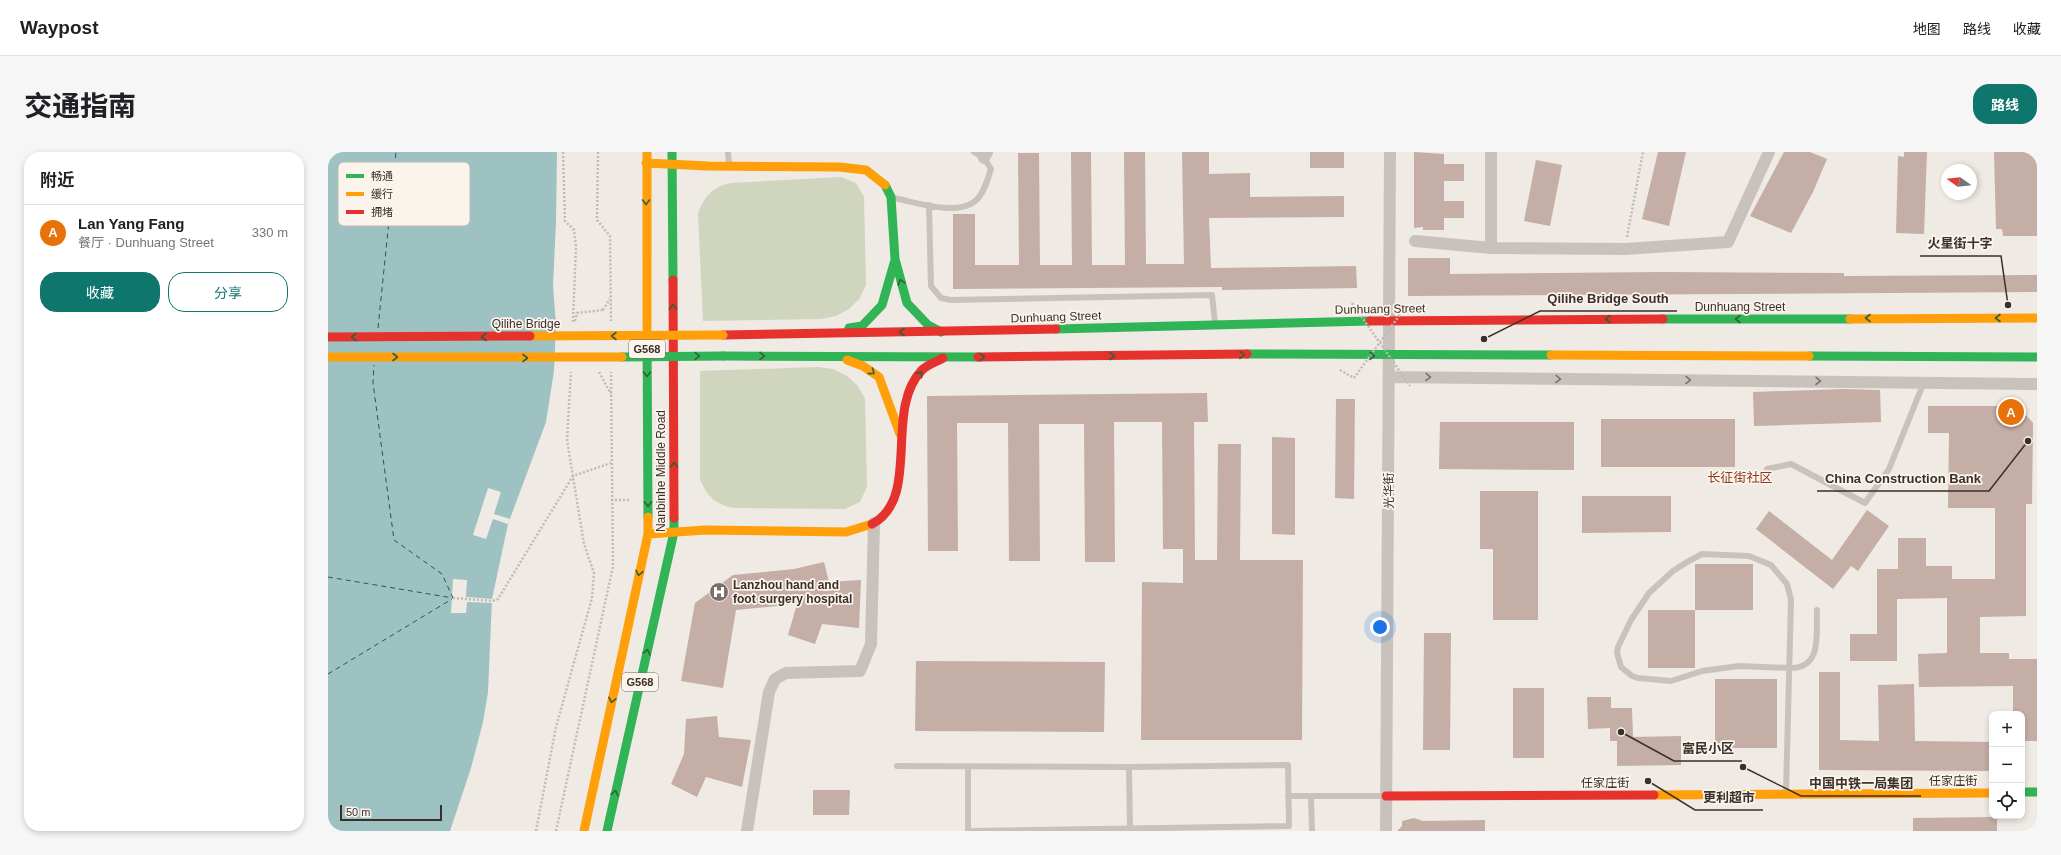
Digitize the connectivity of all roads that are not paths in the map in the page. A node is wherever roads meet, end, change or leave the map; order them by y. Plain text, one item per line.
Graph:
1 (647, 152) edge
2 (672, 152) edge
3 (728, 152) edge
4 (1390, 152) edge
5 (1491, 152) edge
6 (1769, 152) edge
7 (982, 154) edge
8 (646, 163) junction
9 (672, 165) junction
10 (729, 166) junction
11 (891, 197) junction
12 (929, 205) junction
13 (1415, 241) dead end
14 (1491, 248) junction
15 (895, 259) junction
16 (2037, 318) edge
17 (1390, 320) junction
18 (1215, 325) junction
19 (826, 332) junction
20 (941, 332) junction
21 (723, 335) joint
22 (328, 337) edge
23 (1390, 356) junction
24 (328, 357) edge
25 (836, 357) junction
26 (2037, 357) edge
27 (943, 358) junction
28 (1390, 377) junction
29 (1924, 382) junction
30 (2037, 384) edge
31 (900, 436) junction
32 (1767, 469) dead end
33 (874, 523) junction
34 (674, 532) junction
35 (648, 534) junction
36 (1817, 610) dead end
37 (1789, 668) junction
38 (897, 766) dead end
39 (968, 766) junction
40 (1129, 767) junction
41 (2025, 792) edge
42 (2037, 792) edge
43 (1989, 793) edge
44 (1786, 794) junction
45 (1288, 796) junction
46 (1311, 796) junction
47 (1386, 796) junction
48 (1130, 828) junction
49 (584, 831) edge
50 (607, 831) edge
51 (747, 831) edge
52 (968, 831) edge
53 (973, 831) edge
54 (1312, 831) edge
55 (1386, 831) edge

1 - 8 main road, Nanbinhe Middle Road / G568
2 - 9 main road, Nanbinhe Middle Road / G568
3 - 10 lane
4 - 17 street, 光华街
5 - 14 street
6 - 14 street
7 - 12 lane
8 - 9 main road
8 -> 35 main road, Nanbinhe Middle Road / G568
9 - 10 main road
34 -> 9 main road, Nanbinhe Middle Road / G568
10 - 11 main road
11 - 12 lane
11 - 15 main road
12 - 18 lane
13 - 14 street
15 - 19 main road
20 -> 15 main road
16 -> 17 main road, Dunhuang Street
17 - 18 main road, Dunhuang Street
17 - 23 street, 光华街
18 - 20 main road, Dunhuang Street
20 -> 19 main road, Dunhuang Street
19 - 21 main road, Dunhuang Street
21 -> 22 main road, Qilihe Bridge, bridge
23 - 26 main road
27 -> 23 main road
23 - 28 street, 光华街
24 -> 25 main road, bridge
25 - 27 main road
25 -> 31 main road
31 -> 27 main road
28 -> 29 street
28 - 47 street, 光华街
29 - 30 street
29 - 32 lane
31 - 33 main road
33 - 34 main road
33 - 51 street
34 - 35 main road
50 -> 34 main road, Nanbinhe Middle Road / G568
35 -> 49 main road, Nanbinhe Middle Road / G568
36 - 37 lane
37 - 37 lane
37 - 44 lane
38 - 39 lane
39 - 40 lane
39 - 52 lane
40 - 45 lane
40 - 48 lane
41 - 42 main road
43 - 44 main road, 任家庄街
44 - 47 main road, 任家庄街
45 - 46 lane
45 - 48 lane
46 - 47 lane
46 - 54 lane
47 - 55 street, 光华街
48 - 53 lane

